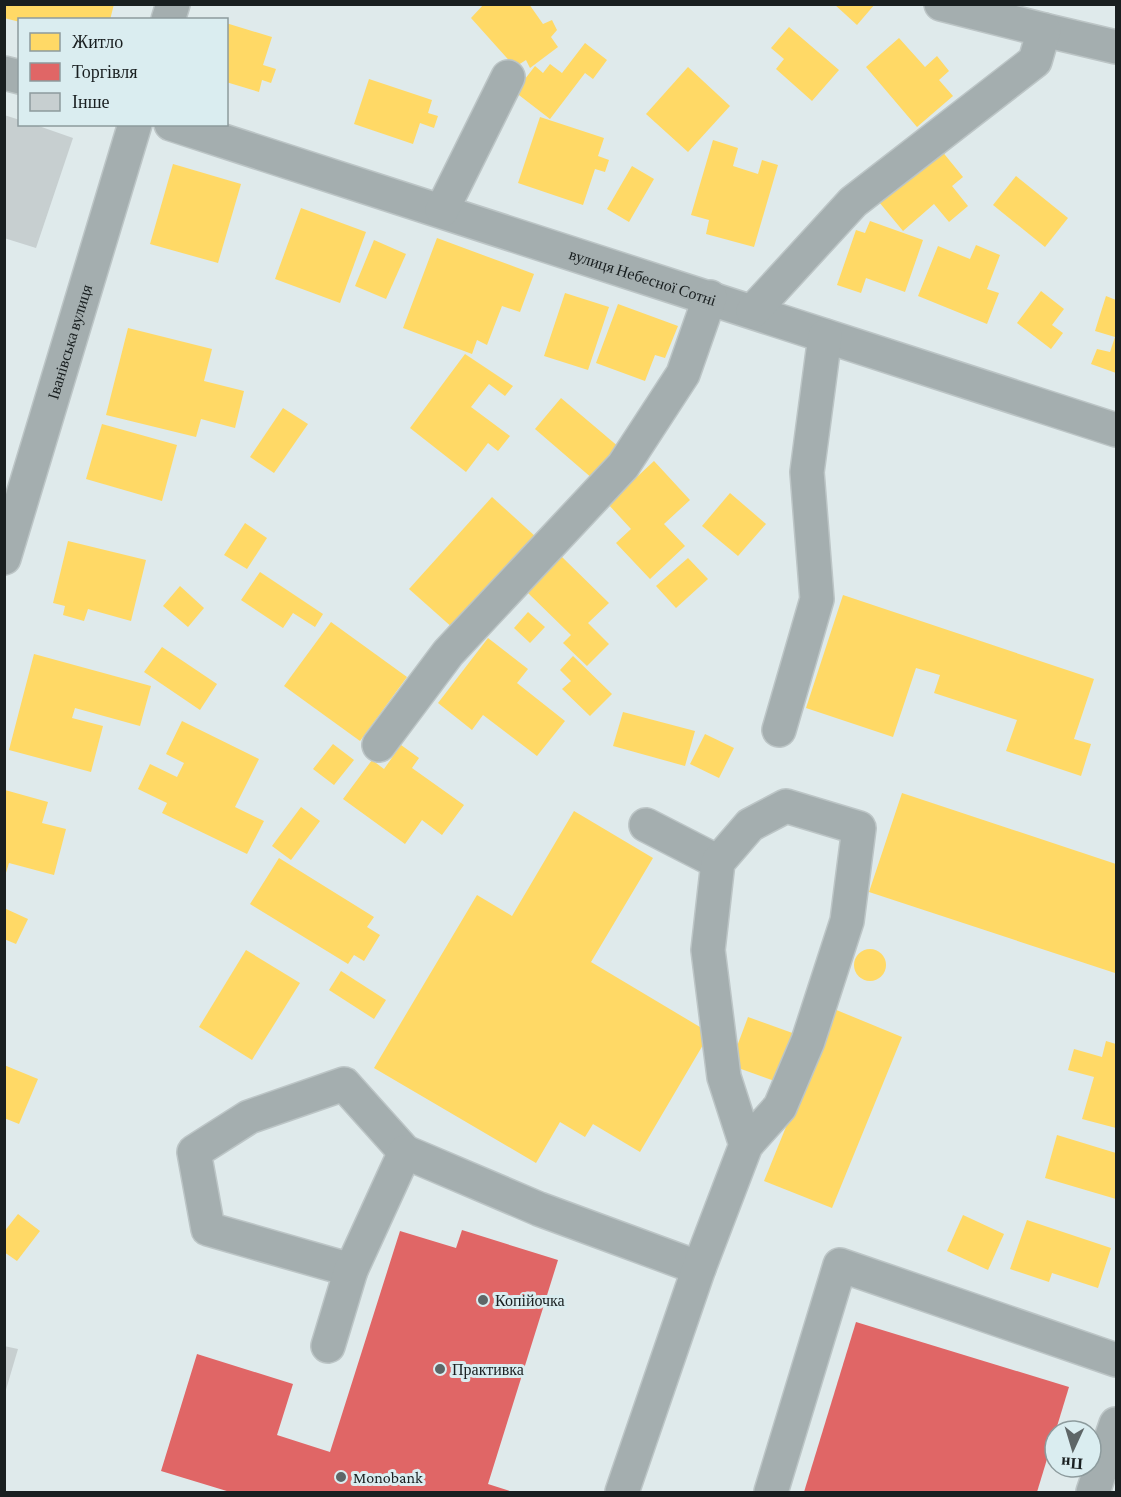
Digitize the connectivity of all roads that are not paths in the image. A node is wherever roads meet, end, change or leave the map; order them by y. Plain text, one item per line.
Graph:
1 (941, 4) edge
2 (1040, 46) junction
3 (1116, 47) edge
4 (508, 77) dead end
5 (134, 126) edge
6 (177, 126) edge
7 (442, 210) junction
8 (710, 297) junction
9 (753, 311) junction
10 (825, 336) junction
11 (1116, 430) edge
12 (4, 558) edge
13 (779, 730) dead end
14 (379, 744) dead end
15 (646, 825) dead end
16 (718, 862) junction
17 (746, 1145) junction
18 (405, 1152) junction
19 (699, 1268) junction
20 (351, 1270) junction
21 (328, 1346) dead end
22 (1116, 1360) edge
23 (1116, 1424) edge
24 (622, 1492) edge
25 (771, 1492) edge
26 (1093, 1492) edge

1 - 2 street
2 - 3 street
2 - 9 street
4 - 7 street
5 - 12 street, Іванівська вулиця
6 - 7 street, вулиця Небесної Сотні
7 - 8 street, вулиця Небесної Сотні
8 - 9 street, вулиця Небесної Сотні
8 - 14 street
9 - 10 street, вулиця Небесної Сотні
10 - 11 street, вулиця Небесної Сотні
10 - 13 street
15 - 16 street
16 - 17 street
16 - 17 street
17 - 19 street
18 - 19 street
18 - 20 street
18 - 20 street
19 - 24 street
20 - 21 street
22 - 25 street
23 - 26 street

